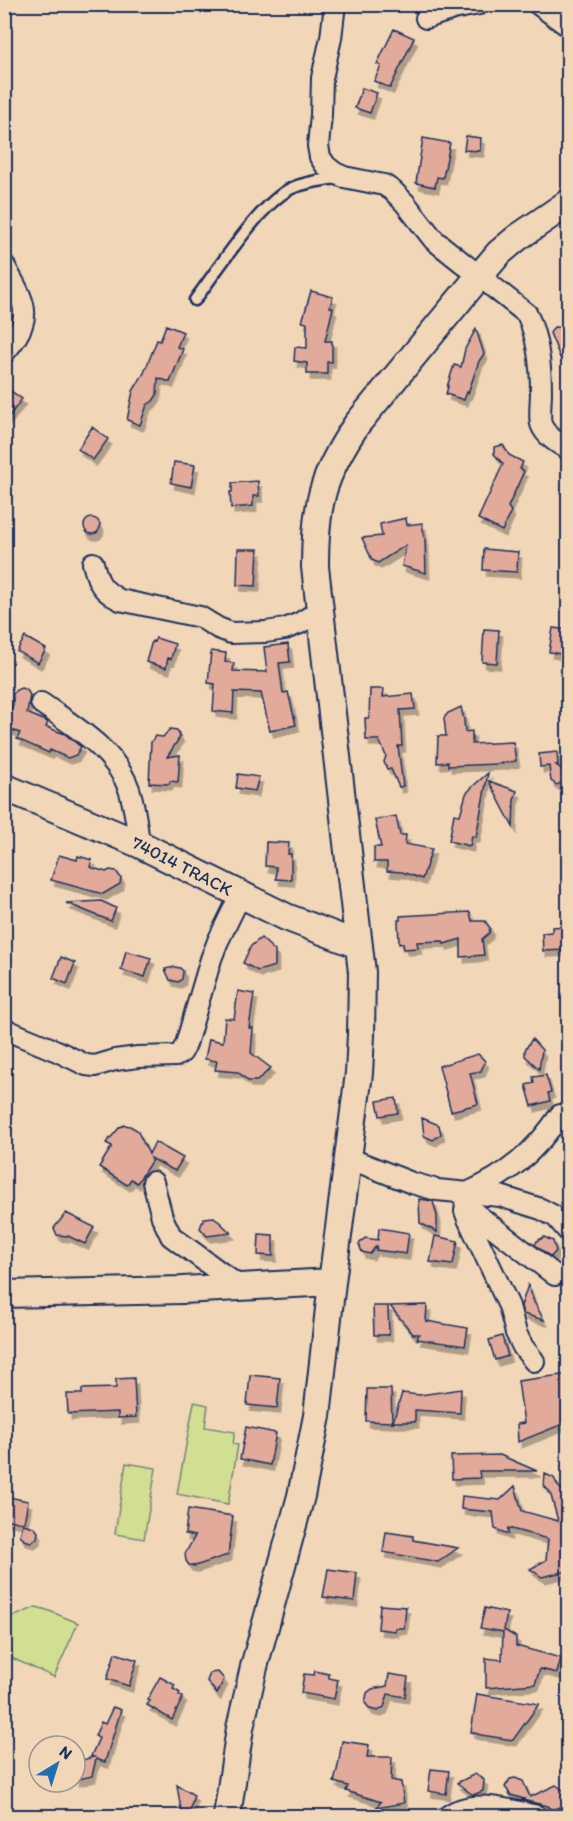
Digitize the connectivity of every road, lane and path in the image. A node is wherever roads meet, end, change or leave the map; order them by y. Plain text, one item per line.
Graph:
1 (335, 4) edge
2 (479, 4) edge
3 (538, 4) edge
4 (426, 18) dead end
5 (568, 26) edge
6 (344, 177) junction
7 (568, 203) edge
8 (4, 265) edge
9 (479, 276) junction
10 (195, 300) dead end
11 (4, 353) edge
12 (568, 450) edge
13 (93, 563) dead end
14 (319, 611) junction
15 (41, 703) dead end
16 (4, 787) edge
17 (140, 844) junction
18 (240, 896) junction
19 (359, 945) junction
20 (4, 1029) edge
21 (560, 1115) dead end
22 (348, 1158) junction
23 (153, 1182) dead end
24 (464, 1197) junction
25 (568, 1231) edge
26 (555, 1275) dead end
27 (332, 1282) junction
28 (240, 1287) junction
29 (4, 1294) edge
30 (534, 1360) dead end
31 (227, 1816) edge
32 (448, 1816) edge
33 (537, 1816) edge

1 - 6 street
2 - 4 street
3 - 5 street
6 - 9 street
6 - 10 lane
7 - 9 street
8 - 11 street
9 - 12 street
9 - 14 street
13 - 14 street
14 - 19 street
15 - 17 street
16 - 17 street, 74014 TRACK
17 - 18 street, 74014 TRACK
18 - 19 street, 74014 TRACK
18 - 20 street
19 - 22 street
21 - 24 street
22 - 24 street
22 - 27 street
23 - 28 street
24 - 25 street
24 - 26 street
24 - 30 street
27 - 28 street
27 - 31 street
28 - 29 street
32 - 33 street

